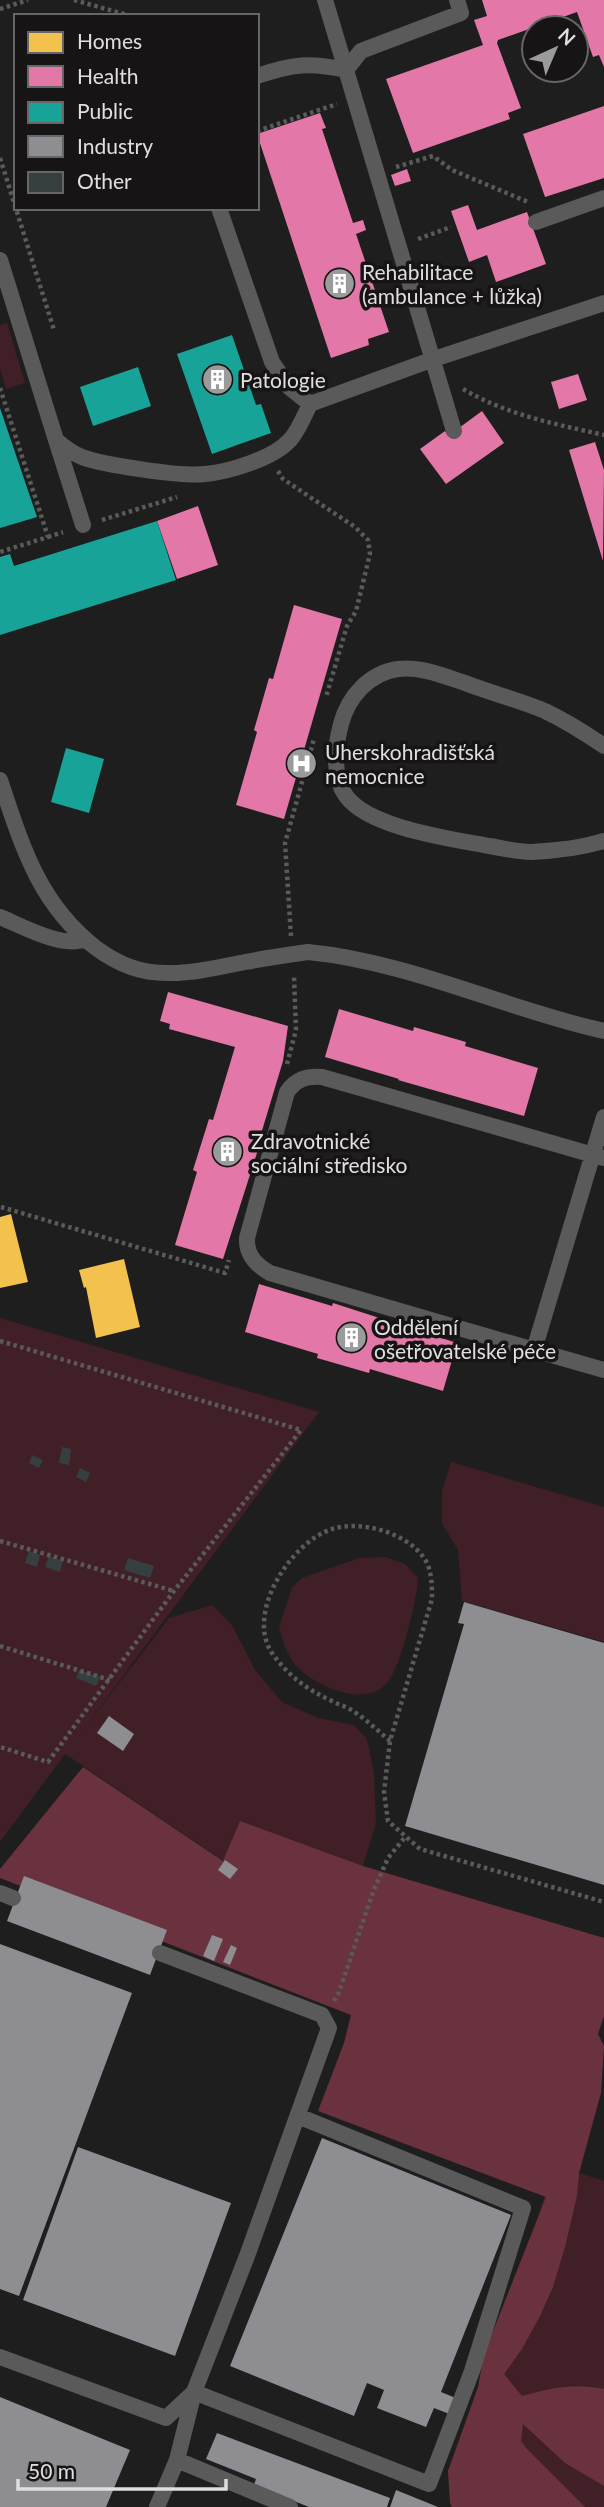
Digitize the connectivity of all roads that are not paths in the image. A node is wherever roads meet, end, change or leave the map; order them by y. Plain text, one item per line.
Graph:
1 (325, 0) edge
2 (457, 0) edge
3 (346, 70) junction
4 (259, 75) edge
5 (604, 198) edge
6 (220, 210) edge
7 (536, 222) dead end
8 (0, 260) edge
9 (604, 303) edge
10 (438, 358) junction
11 (310, 404) junction
12 (454, 431) dead end
13 (56, 440) junction
14 (83, 525) road end
15 (604, 746) edge
16 (0, 780) edge
17 (604, 841) edge
18 (0, 917) edge
19 (85, 939) junction
20 (604, 1031) edge
21 (604, 1117) edge
22 (598, 1156) edge
23 (534, 1350) junction
24 (604, 1370) edge
25 (160, 1953) dead end
26 (298, 2116) junction
27 (0, 2357) edge
28 (194, 2392) junction
29 (177, 2460) junction
30 (157, 2507) edge
31 (290, 2507) edge

1 - 3 lane
2 - 3 lane
3 - 4 lane
3 - 10 lane
5 - 7 lane
6 - 11 lane
8 - 13 lane
9 - 10 lane
10 - 11 lane
10 - 12 lane
11 - 13 lane
13 - 14 lane
15 - 17 lane
16 - 19 lane
18 - 19 lane
19 - 20 lane
21 - 22 lane
22 - 23 lane
22 - 23 lane
23 - 24 lane
25 - 26 lane
26 - 28 lane
26 - 28 lane
27 - 28 lane
28 - 29 lane
29 - 30 lane
29 - 31 lane

